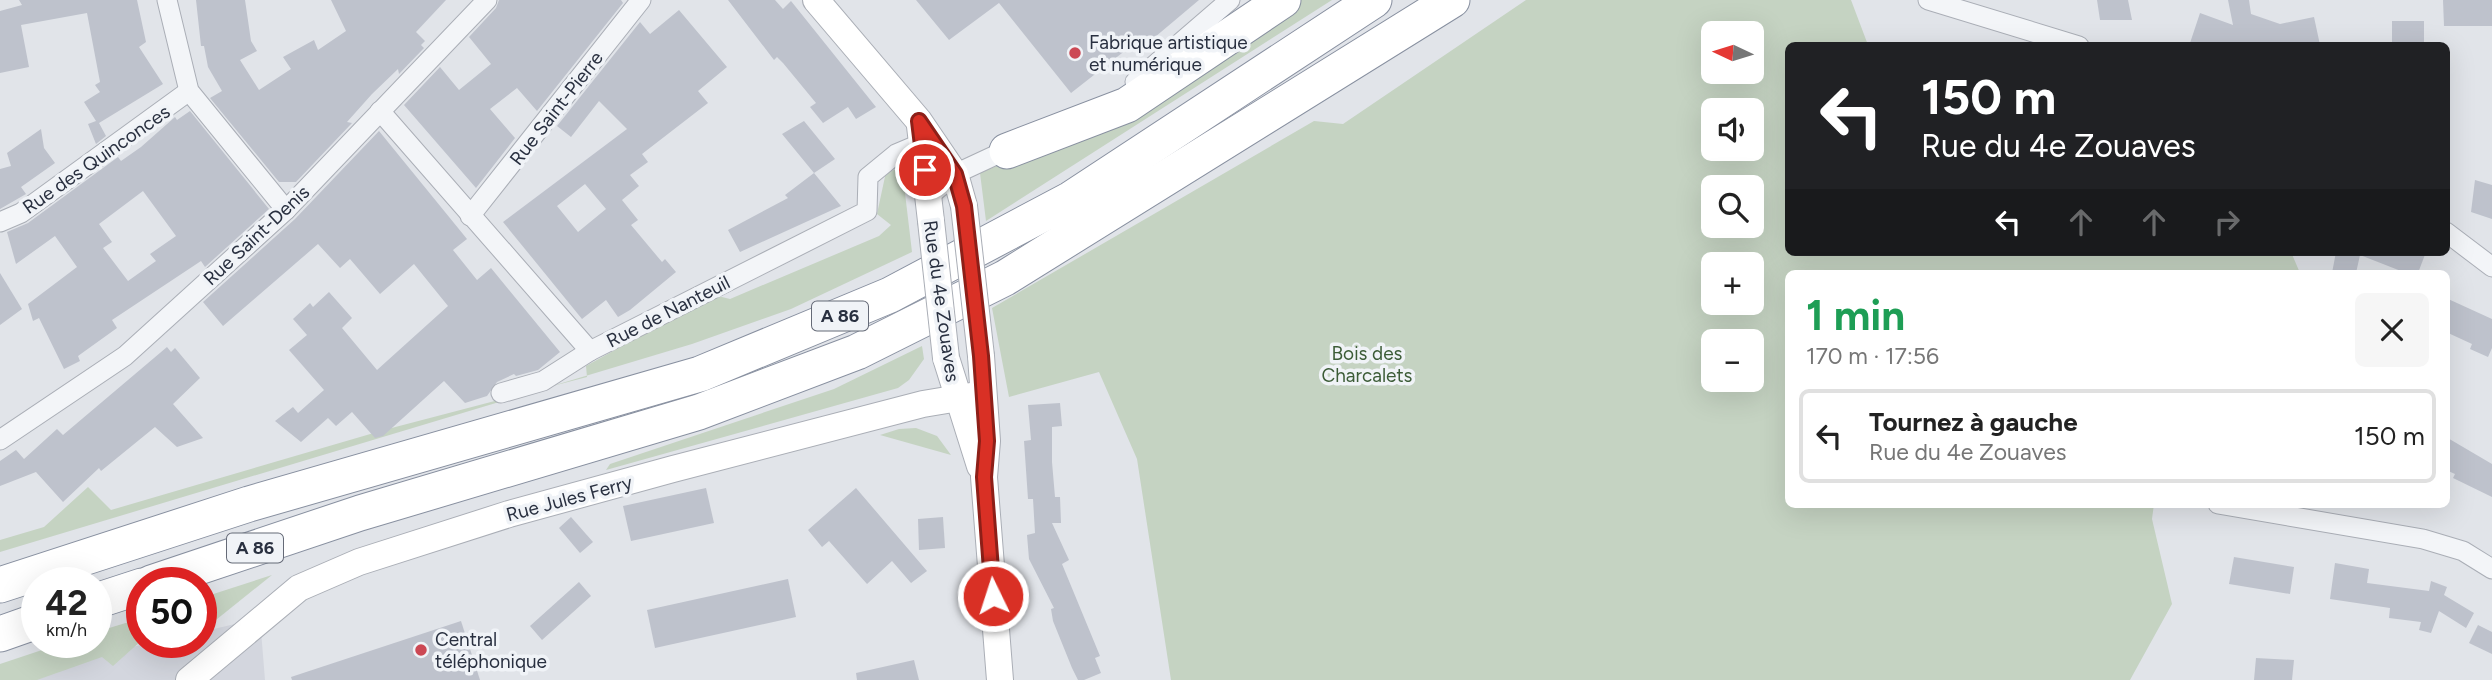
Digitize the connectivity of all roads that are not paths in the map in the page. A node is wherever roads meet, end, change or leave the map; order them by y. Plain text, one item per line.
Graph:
1 (167, 0) edge
2 (487, 0) edge
3 (641, 0) edge
4 (816, 0) edge
5 (1230, 0) edge
6 (1283, 0) edge
7 (1374, 0) edge
8 (1452, 0) edge
9 (1928, 0) edge
10 (2066, 42) edge
11 (189, 91) junction
12 (380, 111) junction
13 (920, 132) junction
14 (1007, 151) junction
15 (955, 174) junction
16 (929, 209) junction
17 (286, 210) junction
18 (470, 216) junction
19 (0, 222) edge
20 (2450, 235) edge
21 (2492, 267) edge
22 (590, 351) junction
23 (501, 393) dead end
24 (983, 394) junction
25 (956, 398) junction
26 (4, 434) edge
27 (984, 477) junction
28 (2241, 508) edge
29 (50, 567) edge
30 (199, 567) edge
31 (2492, 569) edge
32 (21, 572) edge
33 (0, 575) edge
34 (21, 577) edge
35 (0, 585) edge
36 (21, 627) edge
37 (0, 634) edge
38 (190, 680) edge
39 (1000, 680) edge

1 - 11 street
2 - 12 street, Rue Saint-Denis
3 - 18 street, Rue Saint-Pierre
4 - 13 main road, Rue du 4e Zouaves
5 - 14 street
6 - 14 highway
7 - 29 highway, A 86
8 - 30 highway, A 86
9 - 10 street
11 - 17 street
11 - 19 street, Rue des Quinconces
12 - 17 street, Rue Saint-Denis
12 - 18 street, Rue de Nanteuil
13 - 15 main road, Rue du 4e Zouaves
13 - 16 main road, Rue du 4e Zouaves
13 - 22 street, Rue de Nanteuil
14 - 15 street
15 - 16 street
15 - 24 main road, Rue du 4e Zouaves, bridge
16 - 25 main road, Rue du 4e Zouaves, bridge
17 - 26 street, Rue Saint-Denis
18 - 22 street, Rue de Nanteuil
20 - 21 street
22 - 23 street
24 - 25 main road, Rue Jules Ferry
24 - 27 main road, Rue du 4e Zouaves
25 - 27 main road, Rue du 4e Zouaves
25 - 38 main road, Rue Jules Ferry
27 - 39 main road, Rue du 4e Zouaves
28 - 31 street
32 - 33 highway
34 - 35 highway, A 86
36 - 37 highway

